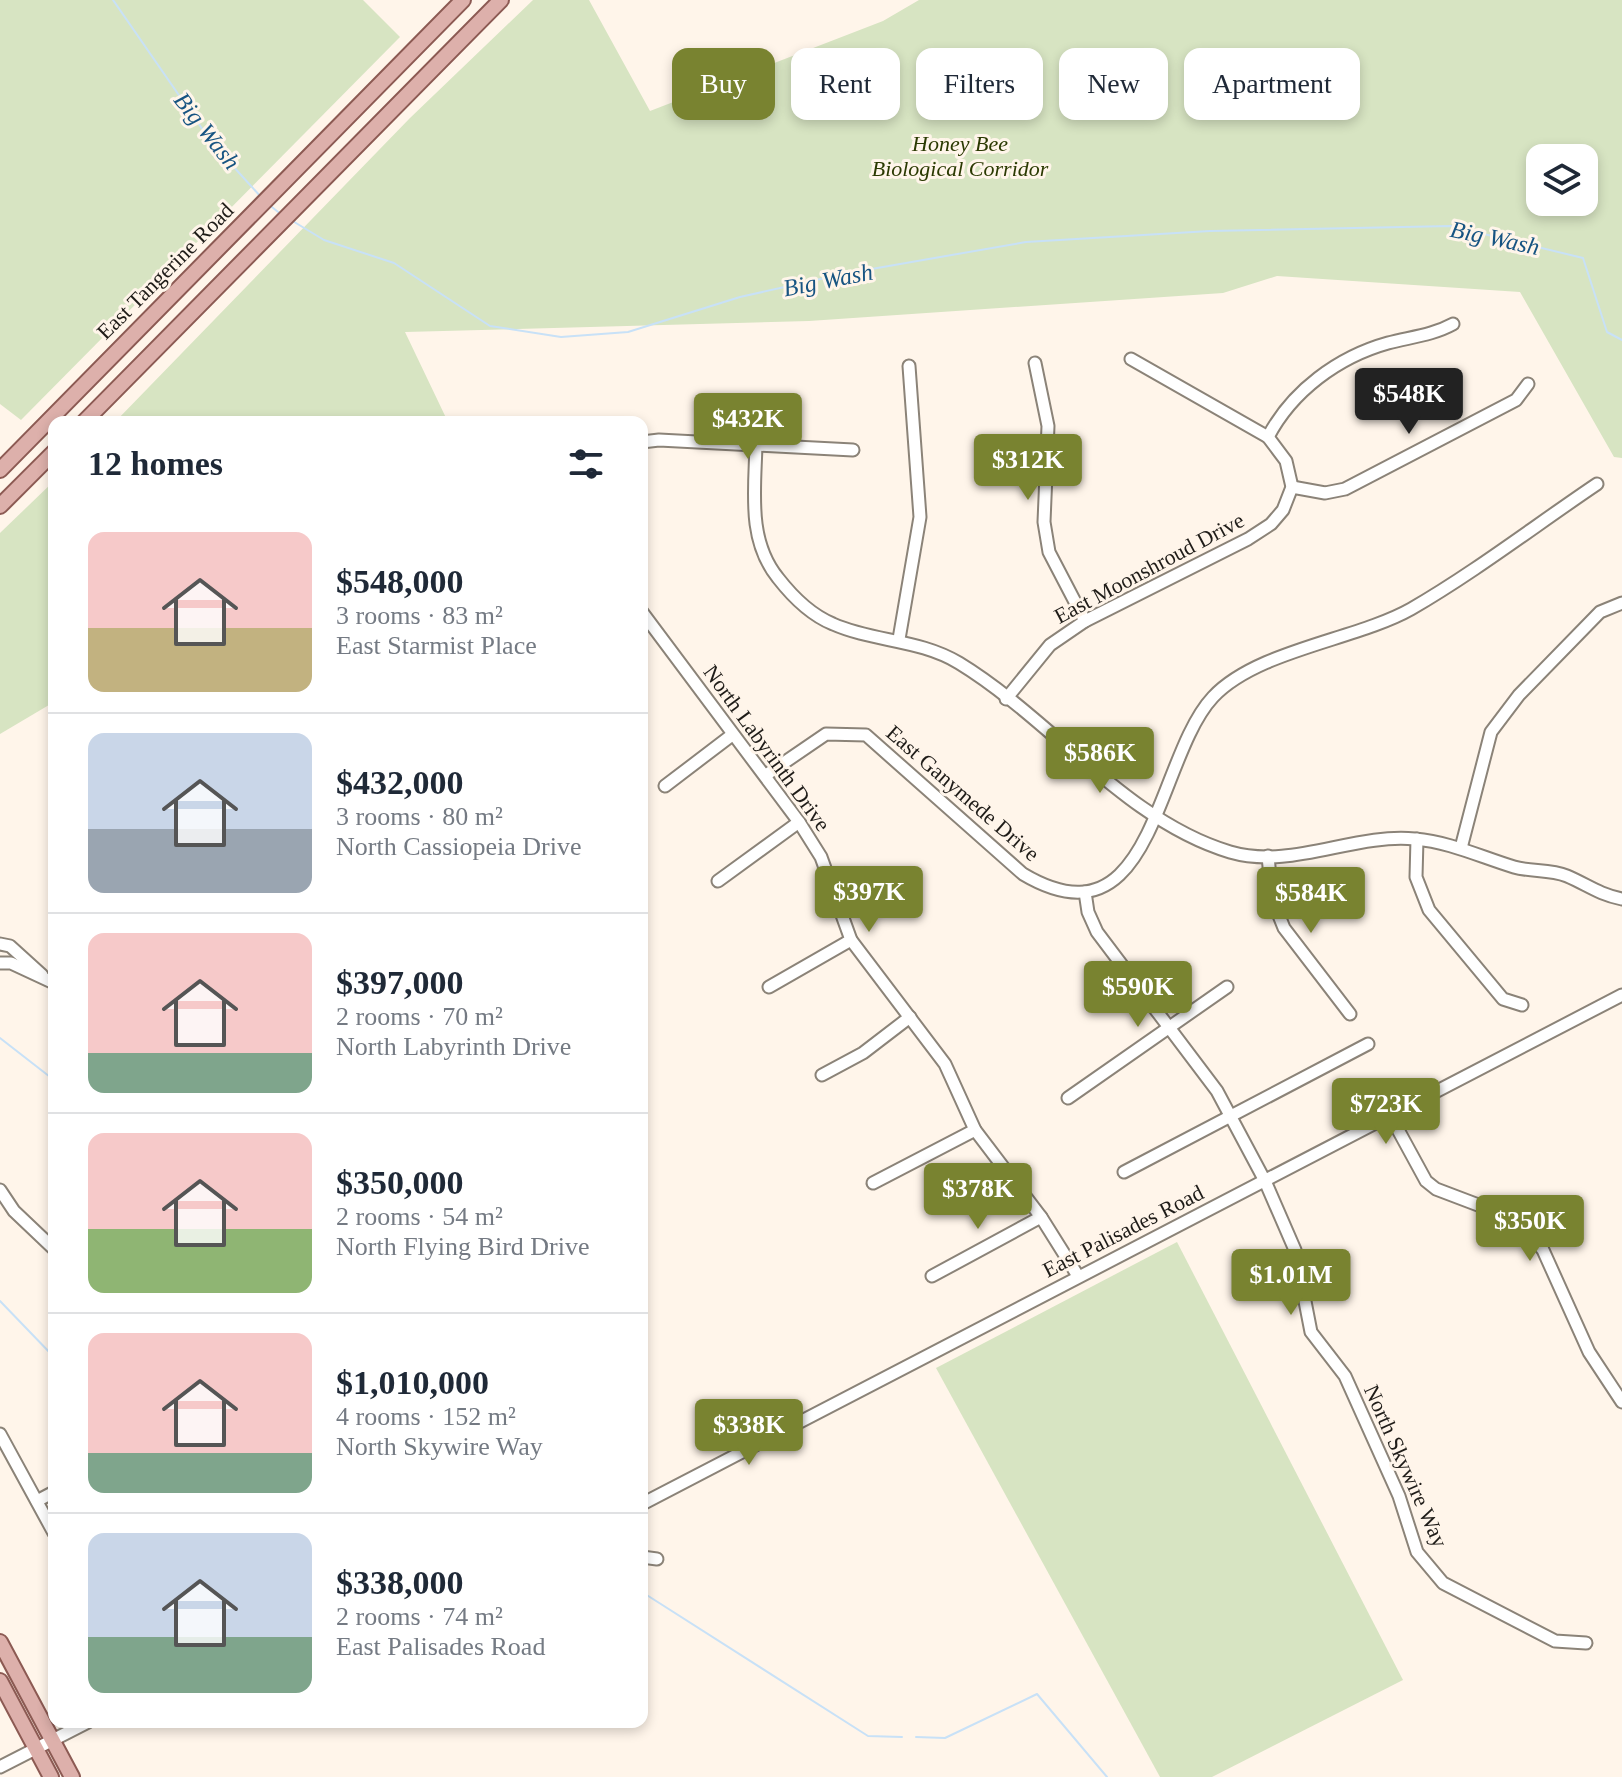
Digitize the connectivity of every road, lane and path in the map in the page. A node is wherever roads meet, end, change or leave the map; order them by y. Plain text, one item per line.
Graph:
1 (463, 0) edge
2 (501, 0) edge
3 (1453, 324) dead end
4 (1131, 359) dead end
5 (1035, 363) dead end
6 (909, 366) dead end
7 (1528, 384) dead end
8 (53, 416) edge
9 (90, 416) edge
10 (48, 421) edge
11 (1268, 437) junction
12 (648, 442) edge
13 (756, 444) junction
14 (853, 450) dead end
15 (48, 458) edge
16 (0, 470) edge
17 (1597, 484) dead end
18 (1292, 487) junction
19 (0, 506) edge
20 (1622, 603) edge
21 (648, 620) edge
22 (1085, 621) junction
23 (899, 639) junction
24 (1006, 699) junction
25 (732, 735) junction
26 (766, 775) junction
27 (665, 786) dead end
28 (1156, 816) junction
29 (799, 822) junction
30 (1417, 839) junction
31 (1461, 848) junction
32 (1268, 856) junction
33 (718, 881) dead end
34 (1085, 892) junction
35 (1622, 899) edge
36 (851, 940) junction
37 (0, 944) edge
38 (0, 963) edge
39 (42, 975) junction
40 (48, 979) edge
41 (769, 987) dead end
42 (1227, 987) dead end
43 (1622, 995) edge
44 (1522, 1005) dead end
45 (1350, 1014) dead end
46 (910, 1017) junction
47 (1170, 1029) junction
48 (1368, 1044) dead end
49 (822, 1075) dead end
50 (1068, 1098) dead end
51 (1390, 1115) junction
52 (1230, 1116) junction
53 (975, 1130) junction
54 (1124, 1172) dead end
55 (1265, 1181) junction
56 (873, 1183) dead end
57 (0, 1190) edge
58 (1041, 1217) junction
59 (48, 1243) edge
60 (932, 1276) dead end
61 (1078, 1276) junction
62 (1622, 1402) edge
63 (0, 1434) edge
64 (48, 1495) edge
65 (37, 1501) junction
66 (648, 1501) edge
67 (48, 1522) edge
68 (648, 1558) edge
69 (657, 1559) dead end
70 (0, 1642) edge
71 (1586, 1643) dead end
72 (0, 1681) edge
73 (76, 1728) edge
74 (52, 1740) junction
75 (36, 1748) junction
76 (0, 1767) edge
77 (51, 1777) edge
78 (72, 1777) edge

1 - 8 main road, East Tangerine Road
2 - 9 main road
3 - 11 street
4 - 11 street
5 - 22 street
6 - 23 street
7 - 18 street
10 - 16 main road, East Tangerine Road
11 - 18 street
12 - 13 street
13 - 14 street
13 - 23 street
15 - 19 main road
17 - 28 street
18 - 22 street, East Moonshroud Drive
20 - 31 street
21 - 25 street, North Labyrinth Drive
22 - 24 street, East Moonshroud Drive
23 - 24 street
24 - 28 street
25 - 26 street, North Labyrinth Drive
25 - 27 street
26 - 29 street, North Labyrinth Drive
26 - 34 street, East Ganymede Drive
28 - 32 street
28 - 34 street
29 - 33 street
29 - 36 street, North Labyrinth Drive
30 - 31 street
30 - 32 street
30 - 44 street
31 - 35 street
32 - 45 street
34 - 47 street, North Skywire Way
36 - 41 street
36 - 46 street, North Labyrinth Drive
37 - 39 street
38 - 39 street
39 - 40 street
42 - 47 street
43 - 51 street, East Palisades Road
46 - 49 street
46 - 53 street, North Labyrinth Drive
47 - 50 street
47 - 52 street, North Skywire Way
48 - 52 street
51 - 55 street, East Palisades Road
51 - 62 street
52 - 54 street
52 - 55 street, North Skywire Way
53 - 56 street
53 - 58 street, North Labyrinth Drive
55 - 61 street, East Palisades Road
55 - 71 street, North Skywire Way
57 - 59 street
58 - 60 street
58 - 61 street, North Labyrinth Drive
61 - 66 street, East Palisades Road
63 - 65 street
64 - 65 street
65 - 67 street
68 - 69 street
70 - 74 main road
72 - 75 main road
73 - 74 street
74 - 75 street
74 - 78 main road
75 - 76 street
75 - 77 main road

